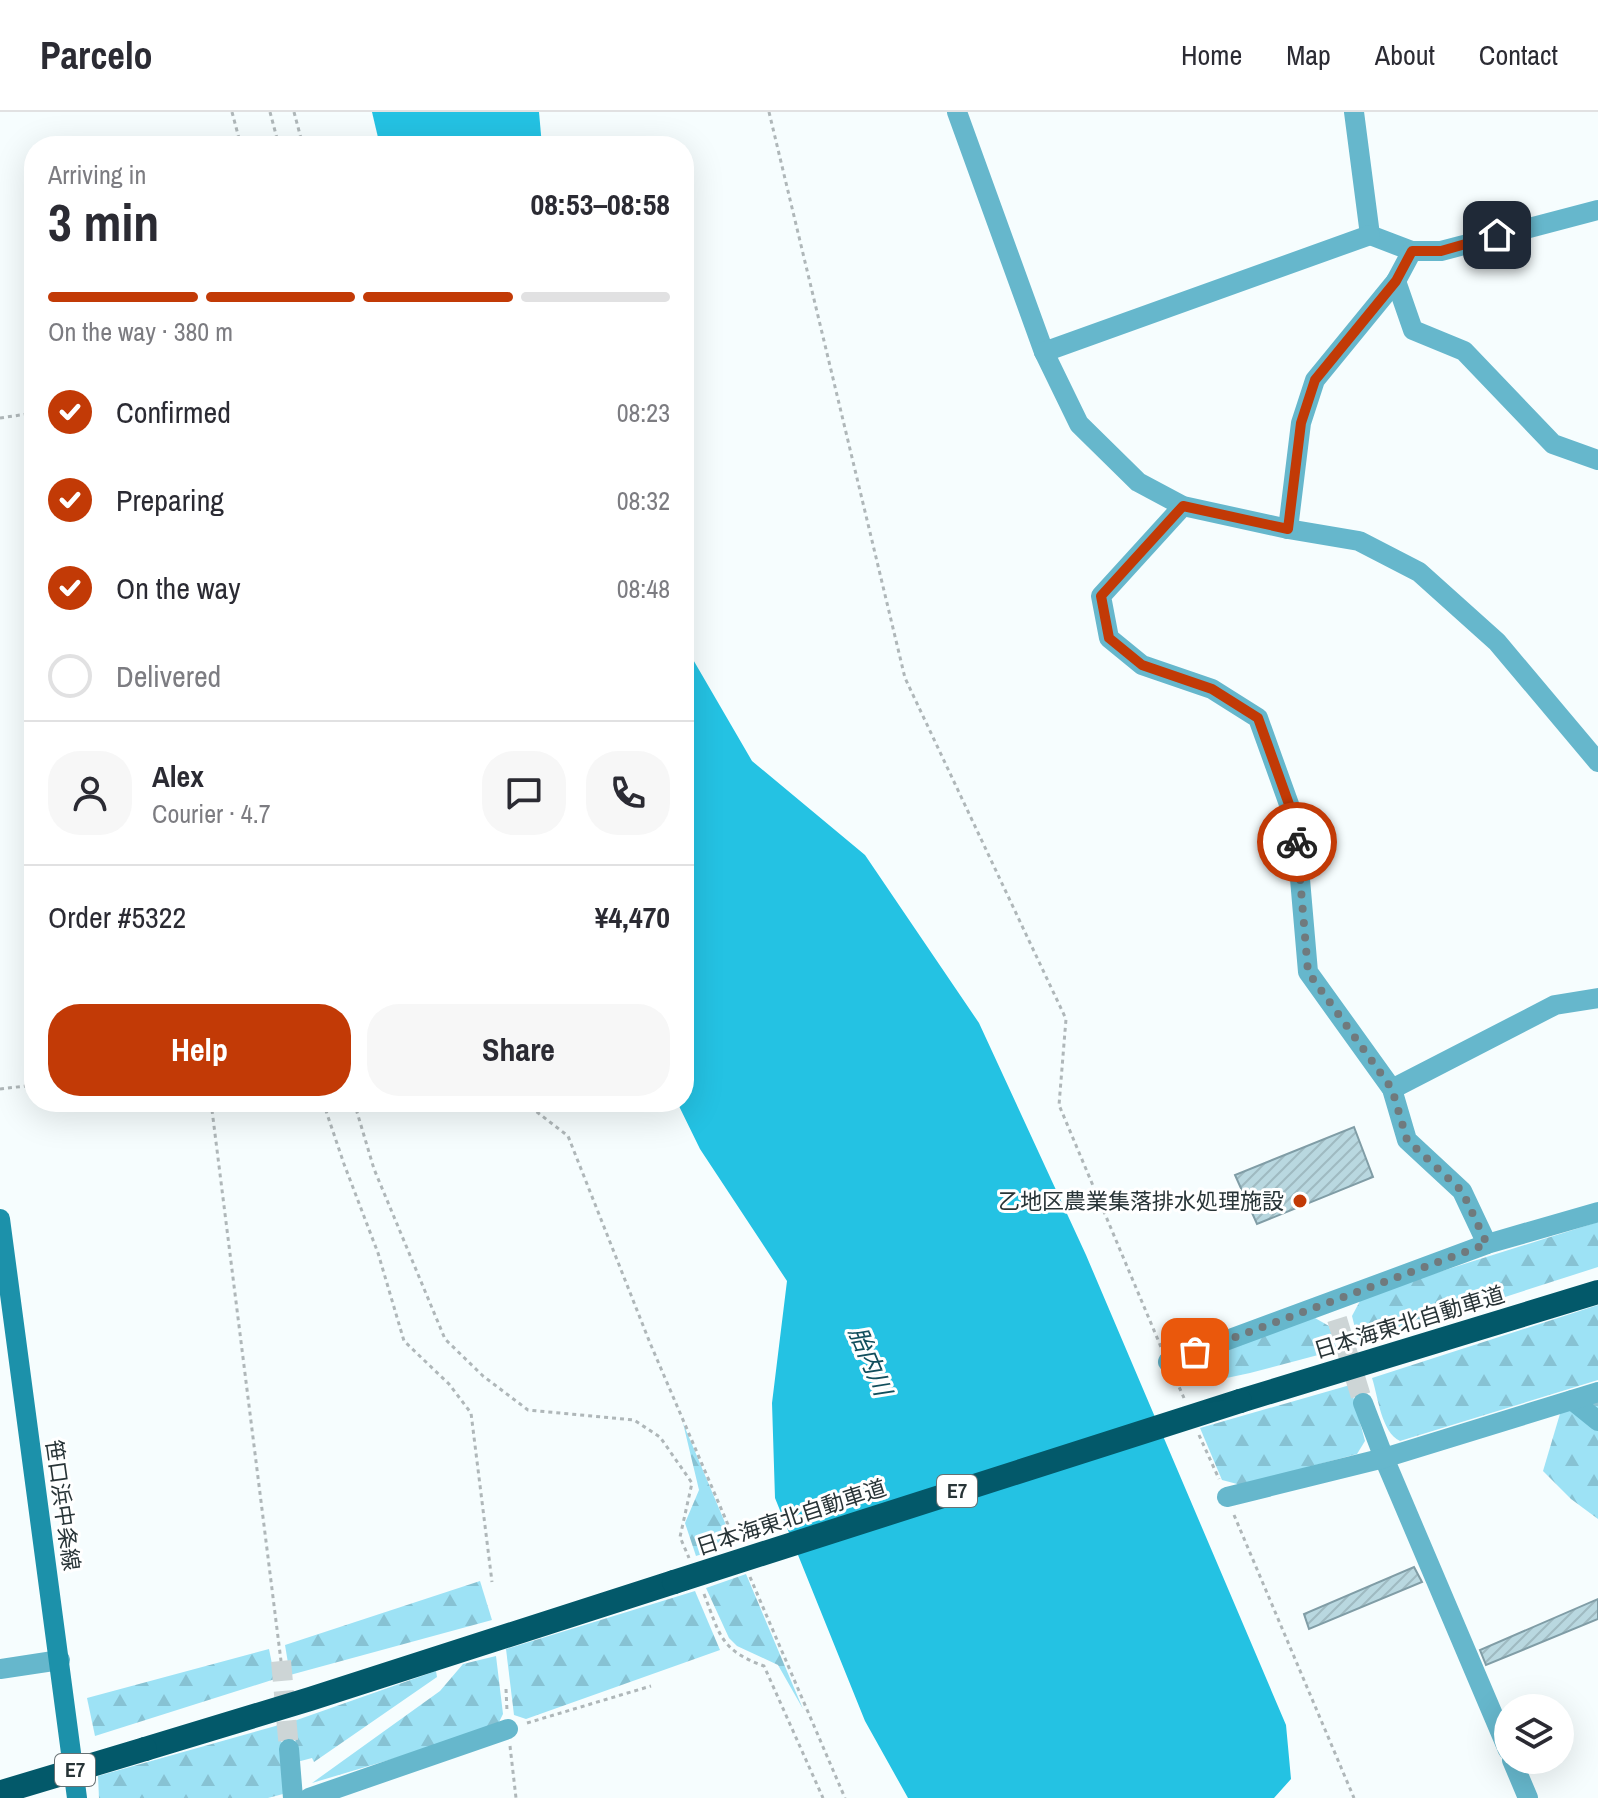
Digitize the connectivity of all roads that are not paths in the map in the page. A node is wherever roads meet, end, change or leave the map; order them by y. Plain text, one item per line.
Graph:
1 (957, 112) edge
2 (1354, 112) edge
3 (1598, 210) edge
4 (1370, 235) junction
5 (1412, 251) junction
6 (1396, 281) junction
7 (1044, 352) junction
8 (1598, 460) edge
9 (1183, 506) junction
10 (1288, 529) junction
11 (1598, 762) edge
12 (1598, 998) edge
13 (1392, 1089) junction
14 (1598, 1212) edge
15 (0, 1219) edge
16 (1487, 1244) junction
17 (1598, 1292) edge
18 (1168, 1362) road end
19 (1598, 1392) edge
20 (1572, 1400) junction
21 (1363, 1403) tunnel mouth
22 (1598, 1421) edge
23 (1384, 1458) junction
24 (1227, 1497) road end
25 (60, 1660) junction
26 (0, 1669) edge
27 (1494, 1717) edge
28 (508, 1729) road end
29 (289, 1749) tunnel mouth
30 (1518, 1774) edge
31 (3, 1792) edge
32 (77, 1798) edge
33 (293, 1798) edge
34 (309, 1798) edge
35 (1528, 1798) edge

1 - 7 street
2 - 4 street
3 - 5 street
4 - 5 street
4 - 7 street
5 - 6 street
6 - 8 street
6 - 10 street
7 - 9 street
9 - 10 street
9 - 13 street
10 - 11 street
12 - 13 street
13 - 16 street
14 - 16 street
15 - 25 main road, 笹口浜中条線
16 - 18 street
17 - 31 highway, 日本海東北自動車道 / E7, bridge
19 - 20 street
20 - 22 street
20 - 23 street
21 - 23 street
23 - 24 street
23 - 27 street
25 - 26 street
25 - 32 main road, 笹口浜中条線
28 - 34 street
29 - 33 street
30 - 35 street

